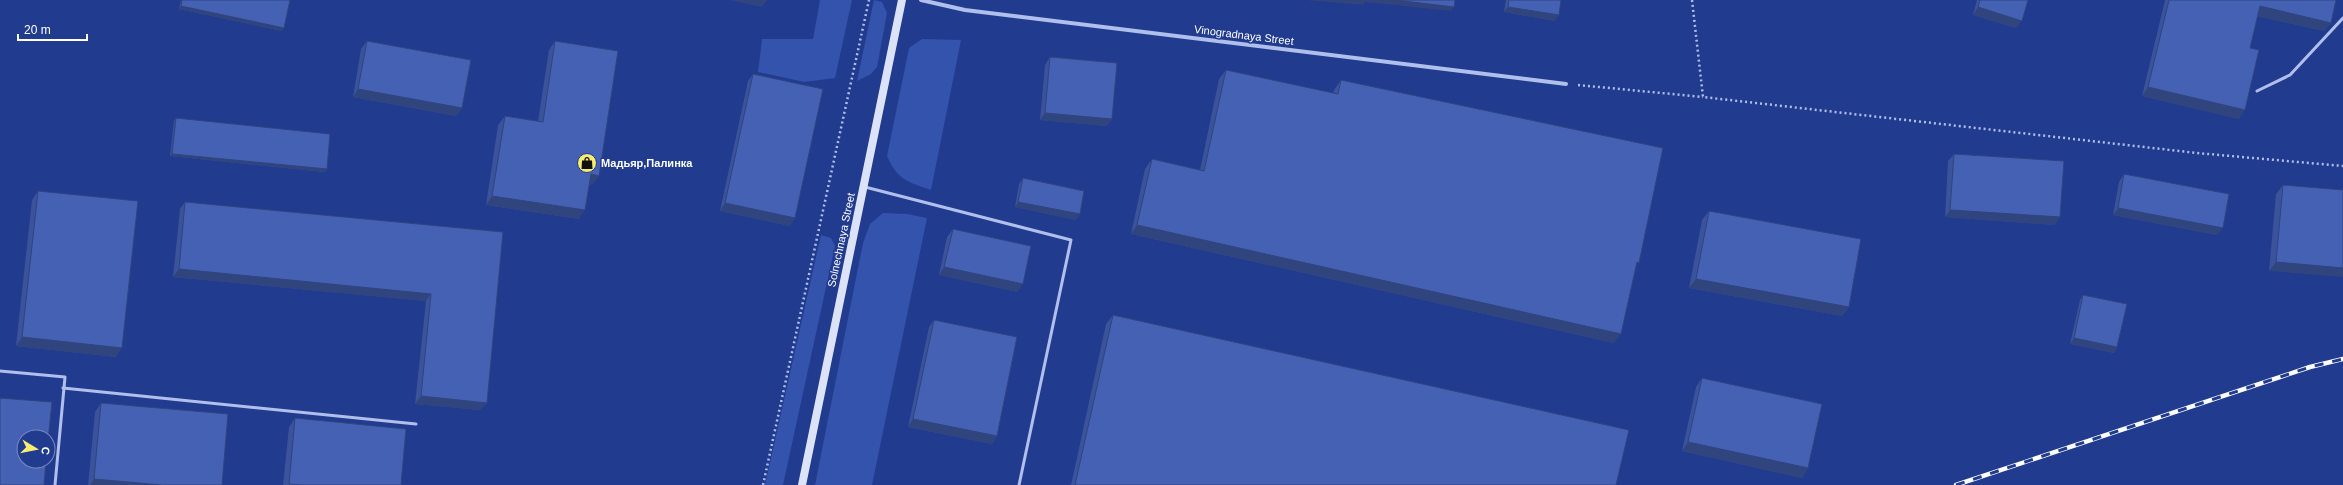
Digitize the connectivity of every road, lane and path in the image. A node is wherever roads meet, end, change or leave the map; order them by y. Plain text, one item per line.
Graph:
1 (869, 0) edge
2 (902, 0) edge
3 (921, 0) edge
4 (1692, 0) edge
5 (2343, 18) edge
6 (1566, 84) joint
7 (2256, 90) dead end
8 (1703, 96) junction
9 (2343, 166) edge
10 (863, 186) junction
11 (0, 371) edge
12 (63, 388) junction
13 (416, 424) dead end
14 (55, 485) edge
15 (763, 485) edge
16 (802, 485) edge
17 (1019, 485) edge

1 - 15 path
2 - 10 main road, Solnechnaya Street
3 - 6 street, Vinogradnaya Street
4 - 8 path
5 - 7 lane
6 - 8 path
8 - 9 path
10 - 16 main road, Solnechnaya Street
10 - 17 lane
11 - 12 lane
12 - 13 lane
12 - 14 lane

